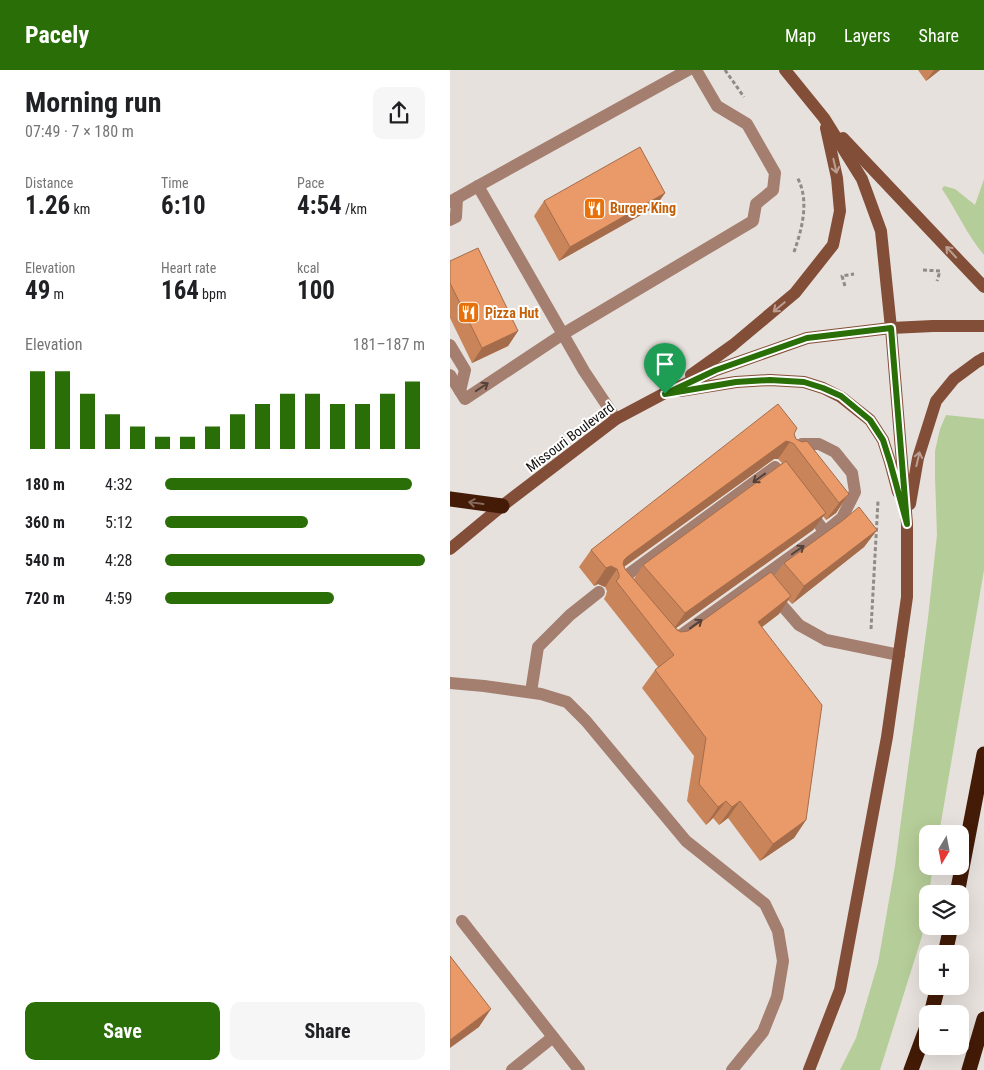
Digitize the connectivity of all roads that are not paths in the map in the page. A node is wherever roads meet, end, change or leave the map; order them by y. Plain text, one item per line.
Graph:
1 (688, 70) edge
2 (696, 70) edge
3 (785, 70) edge
4 (824, 118) junction
5 (478, 186) junction
6 (454, 200) edge
7 (450, 220) edge
8 (984, 287) edge
9 (984, 326) edge
10 (891, 328) junction
11 (563, 334) junction
12 (450, 345) edge
13 (984, 358) edge
14 (450, 375) edge
15 (460, 391) junction
16 (665, 394) junction
17 (616, 419) junction
18 (790, 452) edge
19 (792, 488) edge
20 (450, 499) edge
21 (803, 503) edge
22 (502, 506) junction
23 (907, 524) junction
24 (824, 532) junction
25 (450, 549) edge
26 (758, 578) junction
27 (599, 592) dead end
28 (631, 594) edge
29 (665, 635) edge
30 (899, 655) junction
31 (450, 683) edge
32 (531, 692) junction
33 (984, 754) edge
34 (959, 885) edge
35 (462, 921) dead end
36 (984, 1020) edge
37 (553, 1037) junction
38 (919, 1048) edge
39 (512, 1070) edge
40 (579, 1070) edge
41 (732, 1070) edge
42 (809, 1070) edge
43 (911, 1070) edge
44 (969, 1070) edge

1 - 5 lane
2 - 11 lane
3 - 4 main road
8 -> 4 main road
4 - 10 main road
4 -> 16 main road
5 - 6 lane
5 - 11 lane
6 - 7 lane
9 - 10 main road, Missouri Boulevard
10 - 16 main road, Missouri Boulevard
10 - 23 main road
15 -> 11 lane
11 - 17 lane
12 - 15 lane
23 -> 13 main road
14 - 15 lane
16 - 17 main road, Missouri Boulevard
16 - 23 main road
17 - 22 main road, Missouri Boulevard
18 - 24 lane
19 -> 28 lane
22 -> 20 highway
21 - 24 lane
22 - 25 main road, Missouri Boulevard
23 - 30 main road
26 -> 24 lane
29 -> 26 lane
26 - 30 lane
27 - 32 lane
30 - 42 main road
31 - 32 lane
32 - 41 lane
33 - 34 highway
35 - 37 lane
36 - 44 highway
37 - 39 lane
37 - 40 lane
38 - 43 highway

